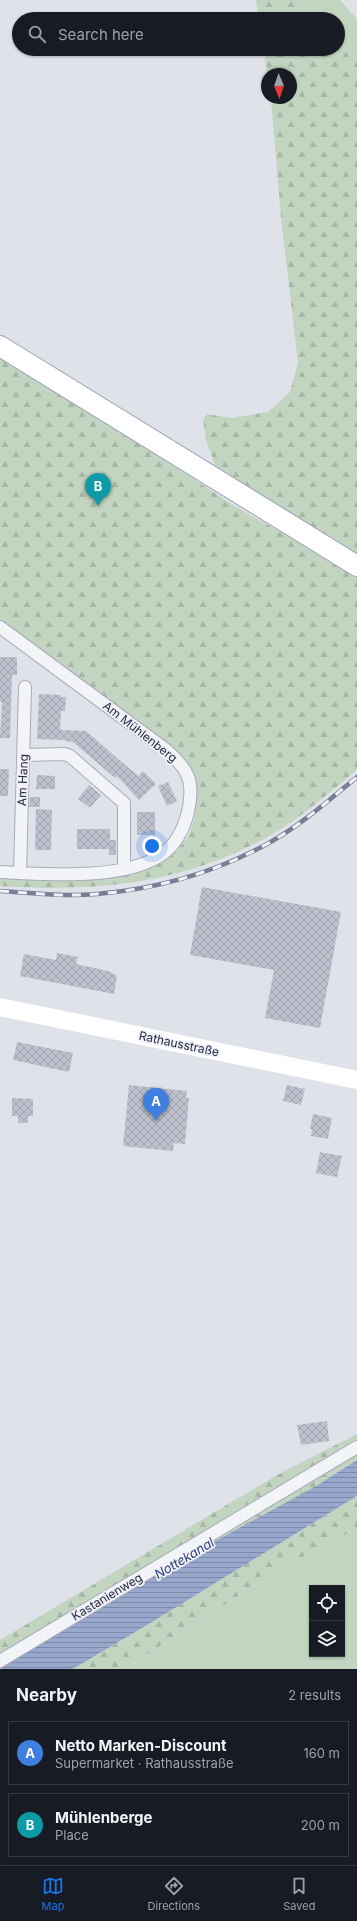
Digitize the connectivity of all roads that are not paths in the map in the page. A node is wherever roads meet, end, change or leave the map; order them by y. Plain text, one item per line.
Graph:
1 (0, 346) edge
2 (357, 566) edge
3 (0, 626) edge
4 (25, 687) dead end
5 (24, 755) junction
6 (124, 869) junction
7 (0, 872) edge
8 (20, 873) junction
9 (0, 1007) edge
10 (357, 1080) edge
11 (357, 1447) edge
12 (0, 1661) edge

1 - 2 main road
3 - 6 street, Am Mühlenberg
4 - 5 street, Am Hang
5 - 6 street
5 - 8 street, Am Hang
6 - 8 street, Am Mühlenberg
7 - 8 street, Am Mühlenberg
9 - 10 main road, Rathausstraße
11 - 12 street, Kastanienweg

